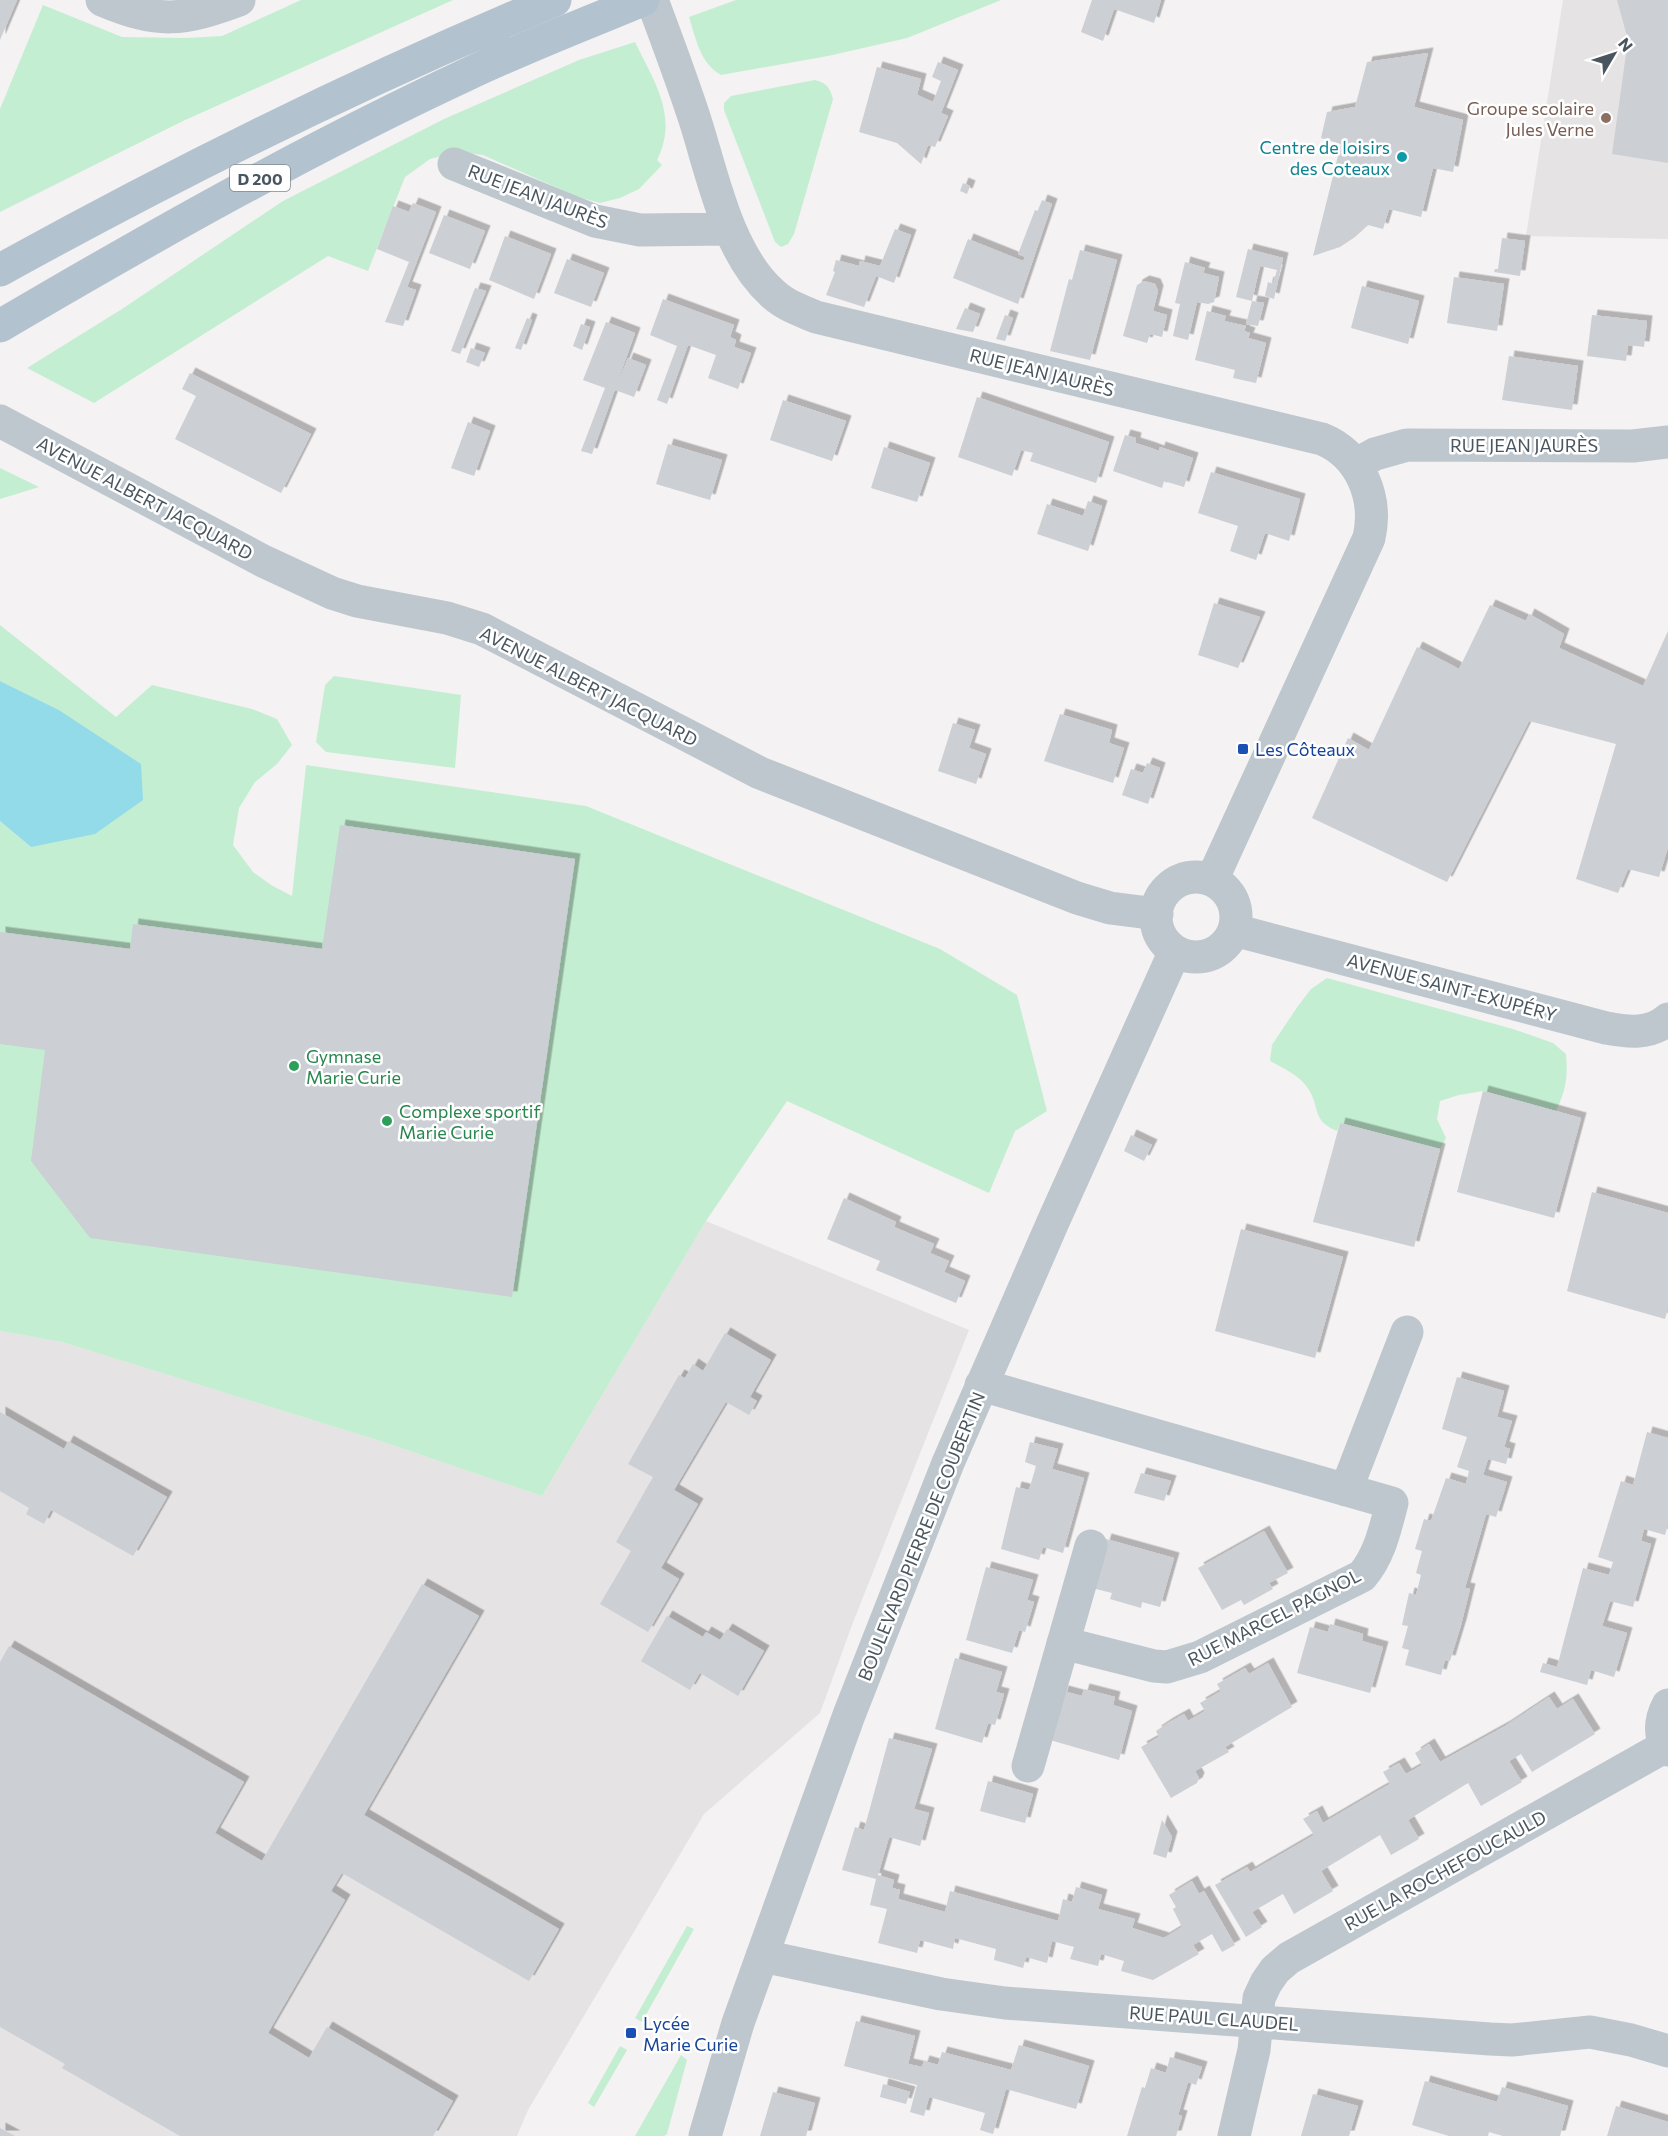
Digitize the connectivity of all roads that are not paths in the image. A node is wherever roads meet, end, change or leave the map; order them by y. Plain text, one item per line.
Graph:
1 (102, 0) edge
2 (239, 0) edge
3 (555, 0) edge
4 (643, 0) edge
5 (652, 0) edge
6 (454, 164) dead end
7 (729, 229) junction
8 (0, 270) edge
9 (0, 326) edge
10 (0, 421) edge
11 (1668, 442) edge
12 (1355, 465) junction
13 (1212, 880) junction
14 (1156, 914) junction
15 (1234, 930) junction
16 (1175, 951) junction
17 (1668, 1019) edge
18 (1407, 1332) dead end
19 (981, 1384) junction
20 (1346, 1490) junction
21 (1091, 1546) dead end
22 (1063, 1643) junction
23 (1668, 1706) edge
24 (1667, 1748) edge
25 (1029, 1766) dead end
26 (762, 1956) junction
27 (1256, 2021) junction
28 (1668, 2051) edge
29 (705, 2136) edge
30 (1234, 2136) edge

1 - 2 street
3 - 8 main road, D 200
4 - 9 main road, D 200
5 - 7 street
6 - 7 street, RUE JEAN JAURÈS
7 - 12 street, RUE JEAN JAURÈS
10 - 14 street, AVENUE ALBERT JACQUARD
11 - 12 street, RUE JEAN JAURÈS
12 - 13 street
13 - 14 street
13 - 15 street
14 - 16 street
15 - 16 street
15 - 17 street, AVENUE SAINT-EXUPÉRY
16 - 19 street, BOULEVARD PIERRE DE COUBERTIN
18 - 20 street
19 - 20 street, RUE MARCEL PAGNOL
19 - 26 street, BOULEVARD PIERRE DE COUBERTIN
20 - 22 street, RUE MARCEL PAGNOL
21 - 22 street
22 - 25 street
23 - 24 street
24 - 27 street, RUE LA ROCHEFOUCAULD
26 - 27 street, RUE PAUL CLAUDEL
26 - 29 street, BOULEVARD PIERRE DE COUBERTIN
27 - 28 street, RUE PAUL CLAUDEL
27 - 30 street, RUE LA ROCHEFOUCAULD

